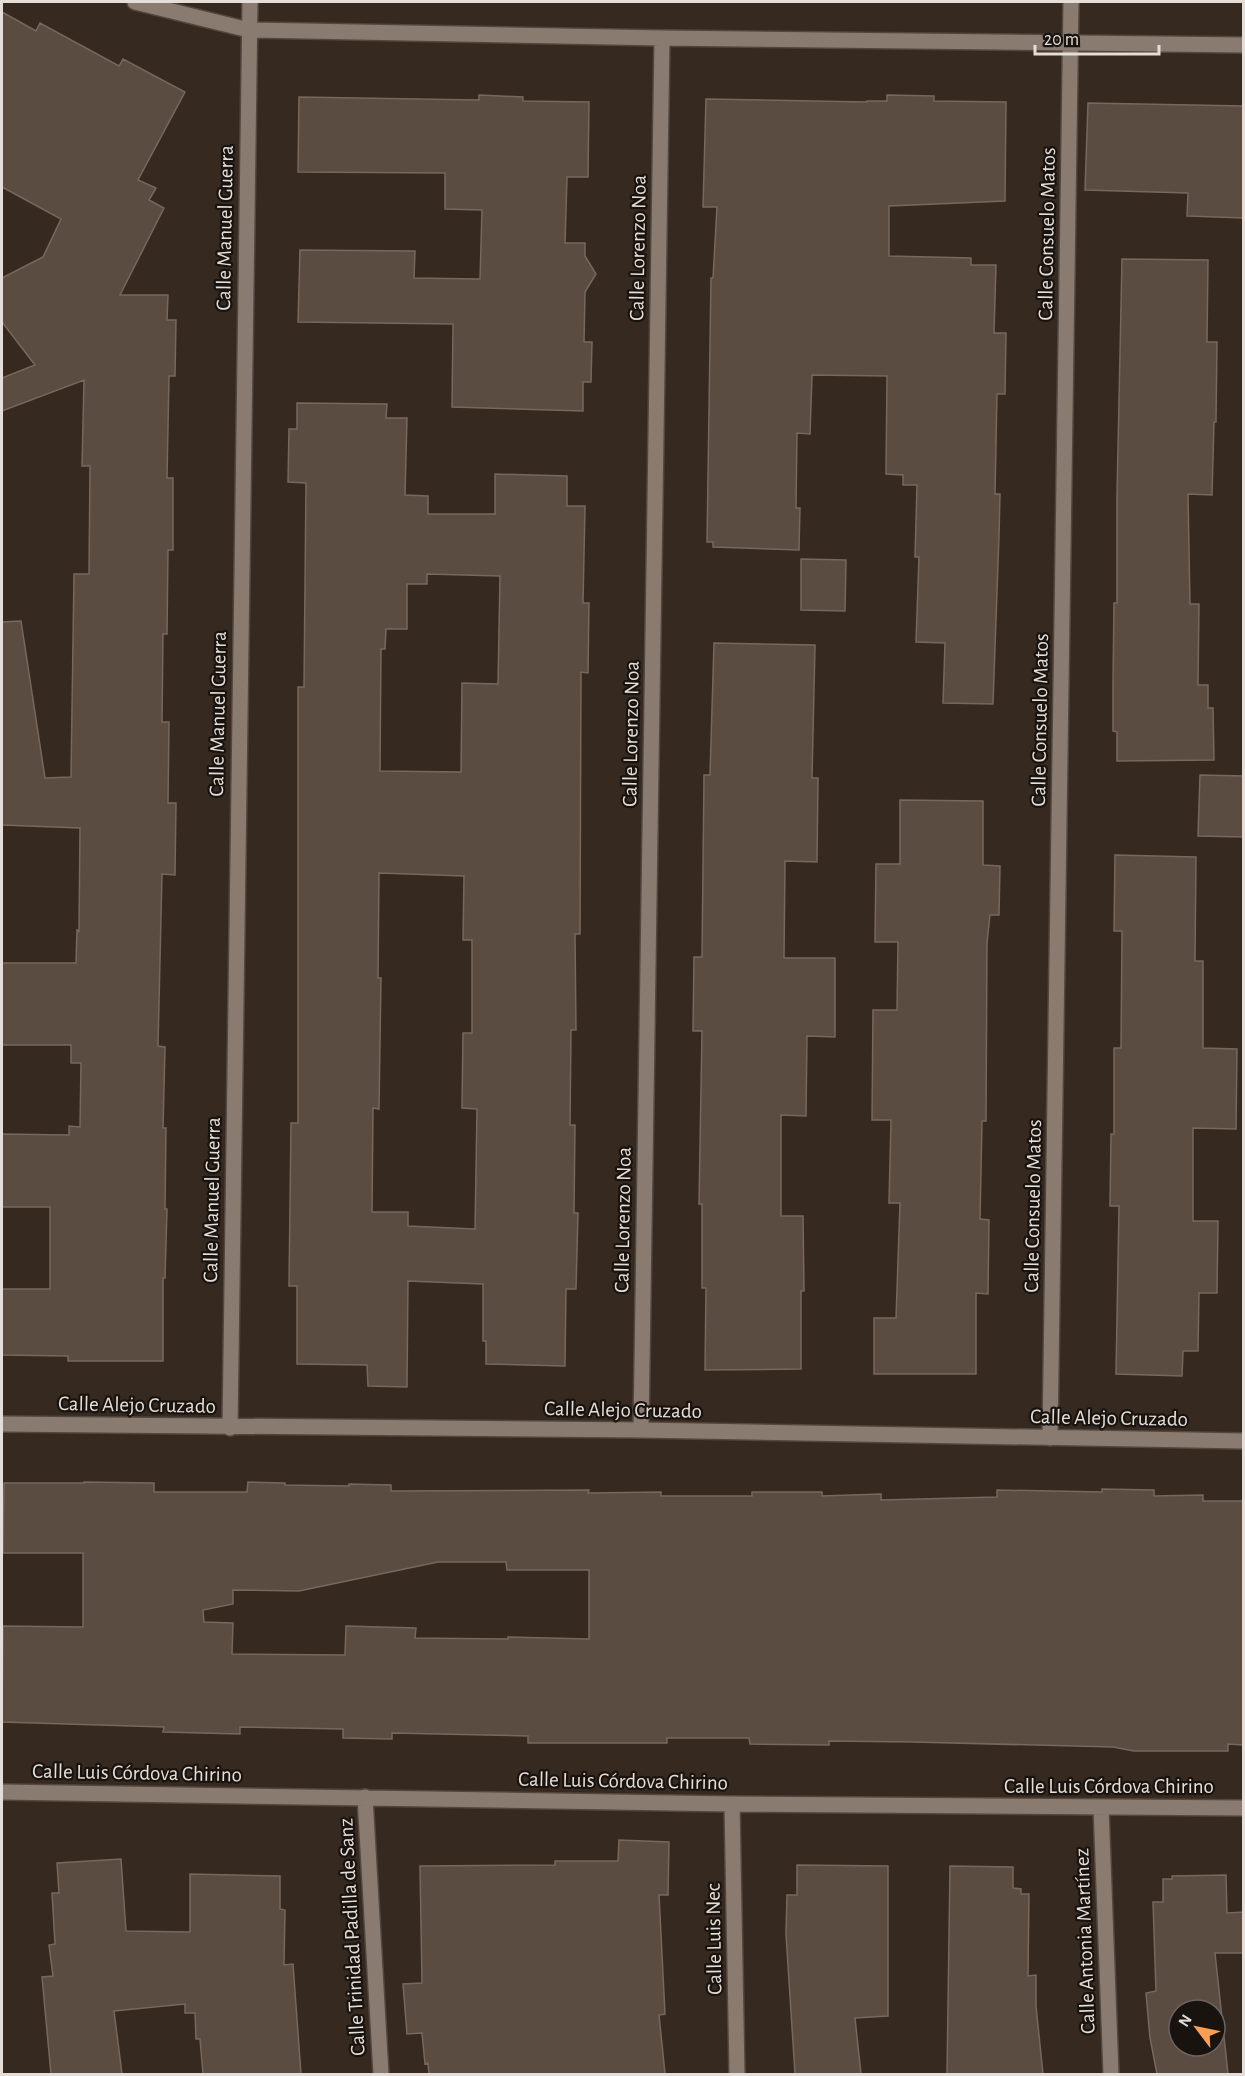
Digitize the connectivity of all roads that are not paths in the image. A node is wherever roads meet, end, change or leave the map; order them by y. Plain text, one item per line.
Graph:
1 (135, 2) edge
2 (250, 2) edge
3 (1071, 2) edge
4 (249, 30) junction
5 (662, 38) junction
6 (1071, 42) junction
7 (1244, 45) edge
8 (2, 1424) edge
9 (230, 1428) junction
10 (641, 1430) junction
11 (1050, 1438) junction
12 (1244, 1441) edge
13 (2, 1792) edge
14 (365, 1797) junction
15 (732, 1804) junction
16 (1101, 1807) junction
17 (1244, 1808) edge
18 (381, 2074) edge
19 (737, 2074) edge
20 (1111, 2074) edge

1 - 4 street
2 - 4 street, Calle Manuel Guerra
3 - 6 street, Calle Consuelo Matos
4 - 5 street
4 - 9 street, Calle Manuel Guerra
5 - 6 street
5 - 10 street, Calle Lorenzo Noa
6 - 7 street
6 - 11 street, Calle Consuelo Matos
8 - 9 street, Calle Alejo Cruzado
9 - 10 street, Calle Alejo Cruzado
10 - 11 street, Calle Alejo Cruzado
11 - 12 street, Calle Alejo Cruzado
13 - 14 street, Calle Luis Córdova Chirino
14 - 15 street, Calle Luis Córdova Chirino
14 - 18 street, Calle Trinidad Padilla de Sanz
15 - 16 street, Calle Luis Córdova Chirino
15 - 19 street, Calle Luis Nec
16 - 17 street, Calle Luis Córdova Chirino
16 - 20 street, Calle Antonia Martínez

